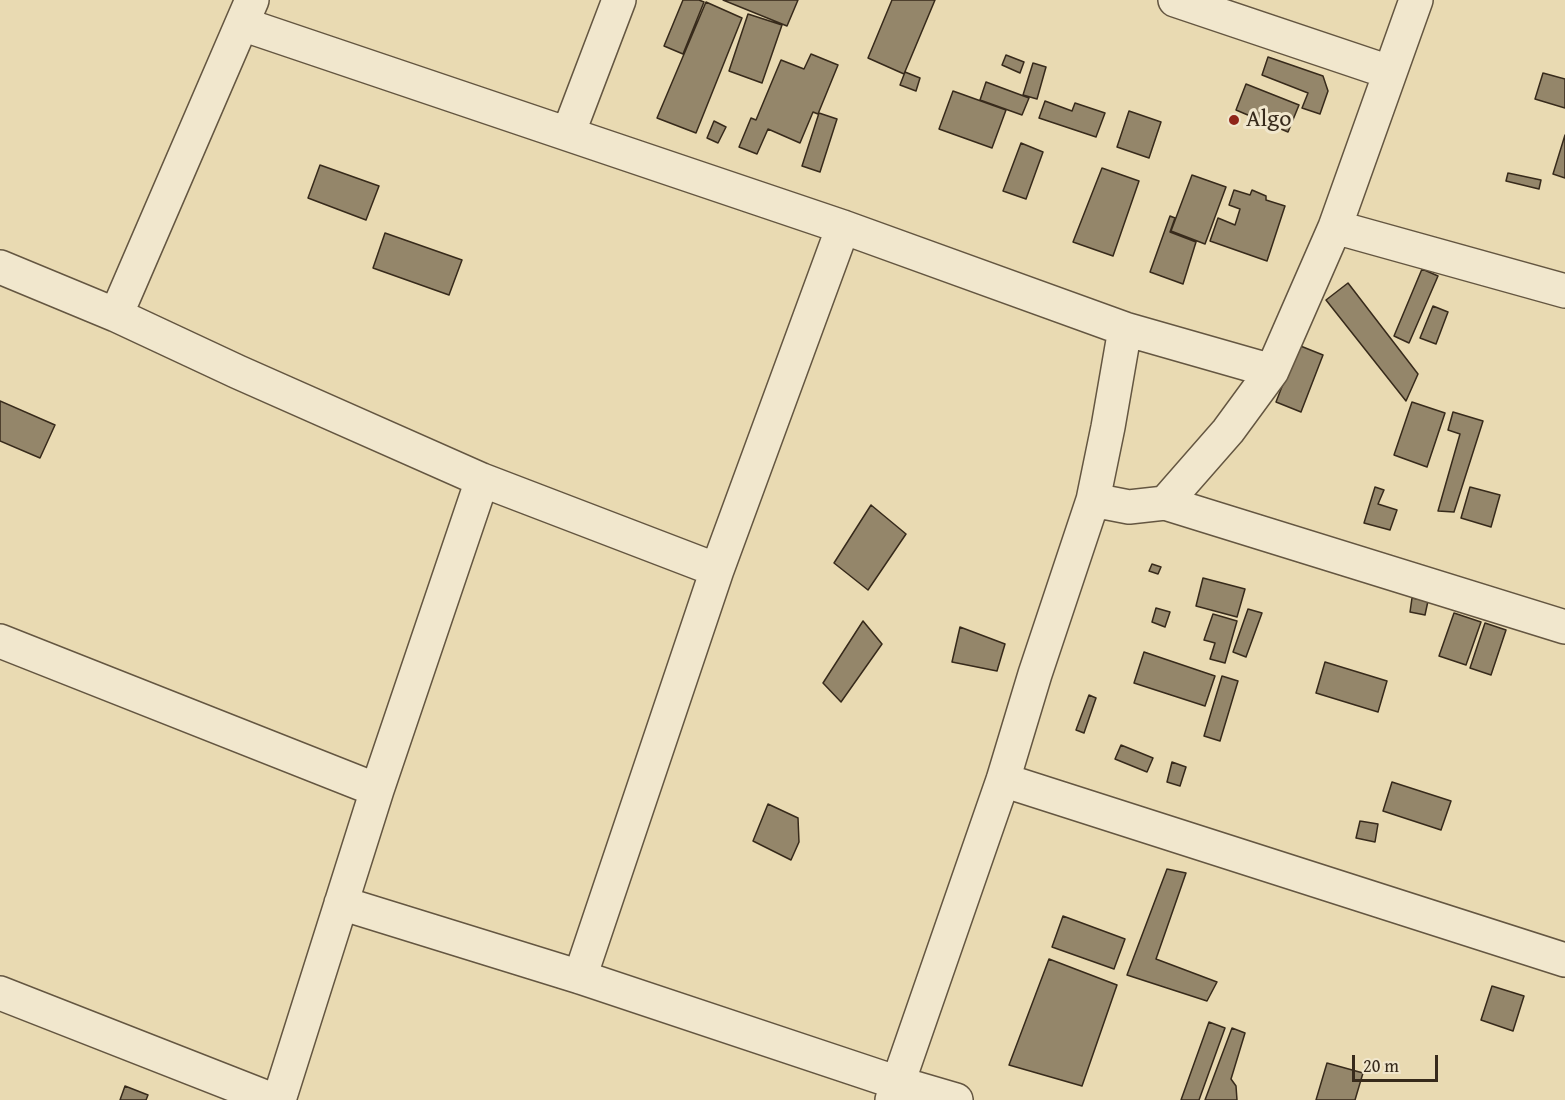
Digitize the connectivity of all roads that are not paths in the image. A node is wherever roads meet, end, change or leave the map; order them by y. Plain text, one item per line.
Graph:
1 (619, 0) edge
2 (1175, 0) edge
3 (1416, 0) edge
4 (247, 12) edge
5 (1389, 72) junction
6 (568, 134) junction
7 (843, 227) junction
8 (1335, 227) junction
9 (0, 267) edge
10 (1565, 291) edge
11 (116, 315) junction
12 (1125, 329) junction
13 (1272, 371) junction
14 (482, 480) junction
15 (1093, 500) junction
16 (1165, 503) junction
17 (717, 570) junction
18 (1565, 627) edge
19 (0, 641) edge
20 (1003, 780) junction
21 (376, 790) junction
22 (341, 903) junction
23 (1565, 960) edge
24 (580, 977) junction
25 (0, 993) edge
26 (895, 1091) edge
27 (273, 1100) edge
28 (279, 1100) edge
29 (956, 1100) edge

1 - 6 street
2 - 5 street
3 - 5 street
4 - 6 street
4 - 11 street
5 - 8 street
6 - 7 street
7 - 12 street
7 - 17 street
8 - 10 street
8 - 13 street
9 - 11 street
11 - 14 street
12 - 13 street
12 - 15 street
13 - 16 street
14 - 17 street
14 - 21 street
15 - 16 street
15 - 20 street
16 - 18 street
17 - 24 street
19 - 21 street
20 - 23 street
20 - 26 street
21 - 22 street
22 - 24 street
22 - 28 street
24 - 26 street
25 - 27 street
26 - 29 street

